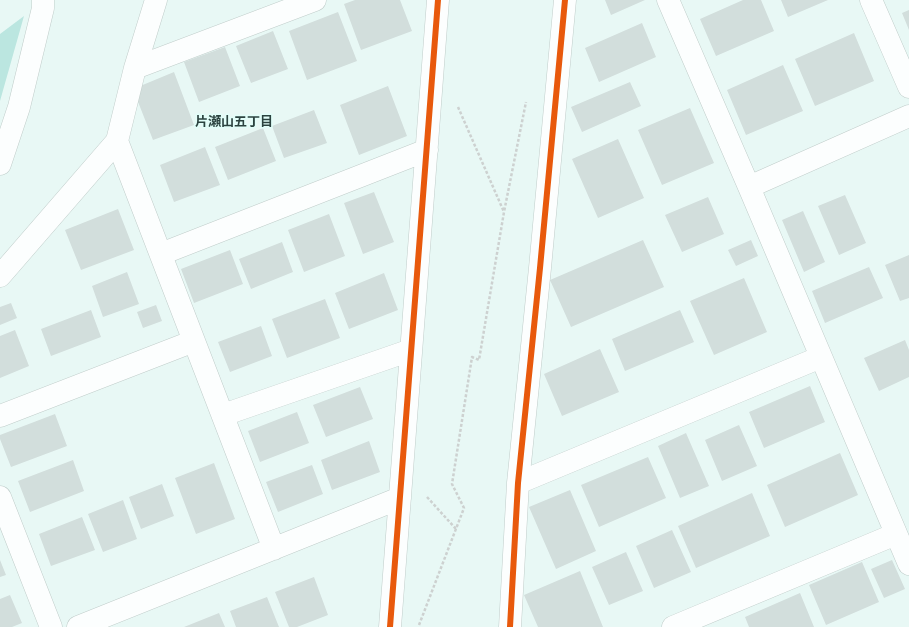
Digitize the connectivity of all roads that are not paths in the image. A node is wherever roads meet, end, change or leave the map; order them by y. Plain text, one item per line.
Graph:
1 (43, 0) edge
2 (156, 0) edge
3 (315, 0) edge
4 (438, 0) edge
5 (565, 0) edge
6 (668, 0) edge
7 (871, 0) edge
8 (135, 68) junction
9 (909, 87) edge
10 (909, 116) edge
11 (117, 141) junction
12 (427, 150) junction
13 (0, 164) edge
14 (749, 187) junction
15 (160, 254) junction
16 (0, 276) edge
17 (194, 340) junction
18 (411, 350) junction
19 (821, 357) junction
20 (222, 415) junction
21 (0, 416) edge
22 (518, 483) junction
23 (400, 498) junction
24 (2, 508) edge
25 (896, 534) junction
26 (274, 549) junction
27 (909, 564) edge
28 (51, 627) edge
29 (78, 627) edge
30 (390, 627) edge
31 (510, 627) edge
32 (673, 627) edge

1 - 13 street
2 - 8 street
3 - 8 street
4 - 12 street
5 - 22 street
6 - 14 street
7 - 9 street
8 - 11 street
10 - 14 street
11 - 15 street
11 - 16 street
12 - 15 street
12 - 18 street
14 - 19 street
15 - 17 street
17 - 20 street
17 - 21 street
18 - 20 street
18 - 23 street
19 - 22 street
19 - 25 street
20 - 26 street
22 - 31 street
23 - 26 street
23 - 30 street
24 - 28 street
25 - 27 street
25 - 32 street
26 - 29 street

